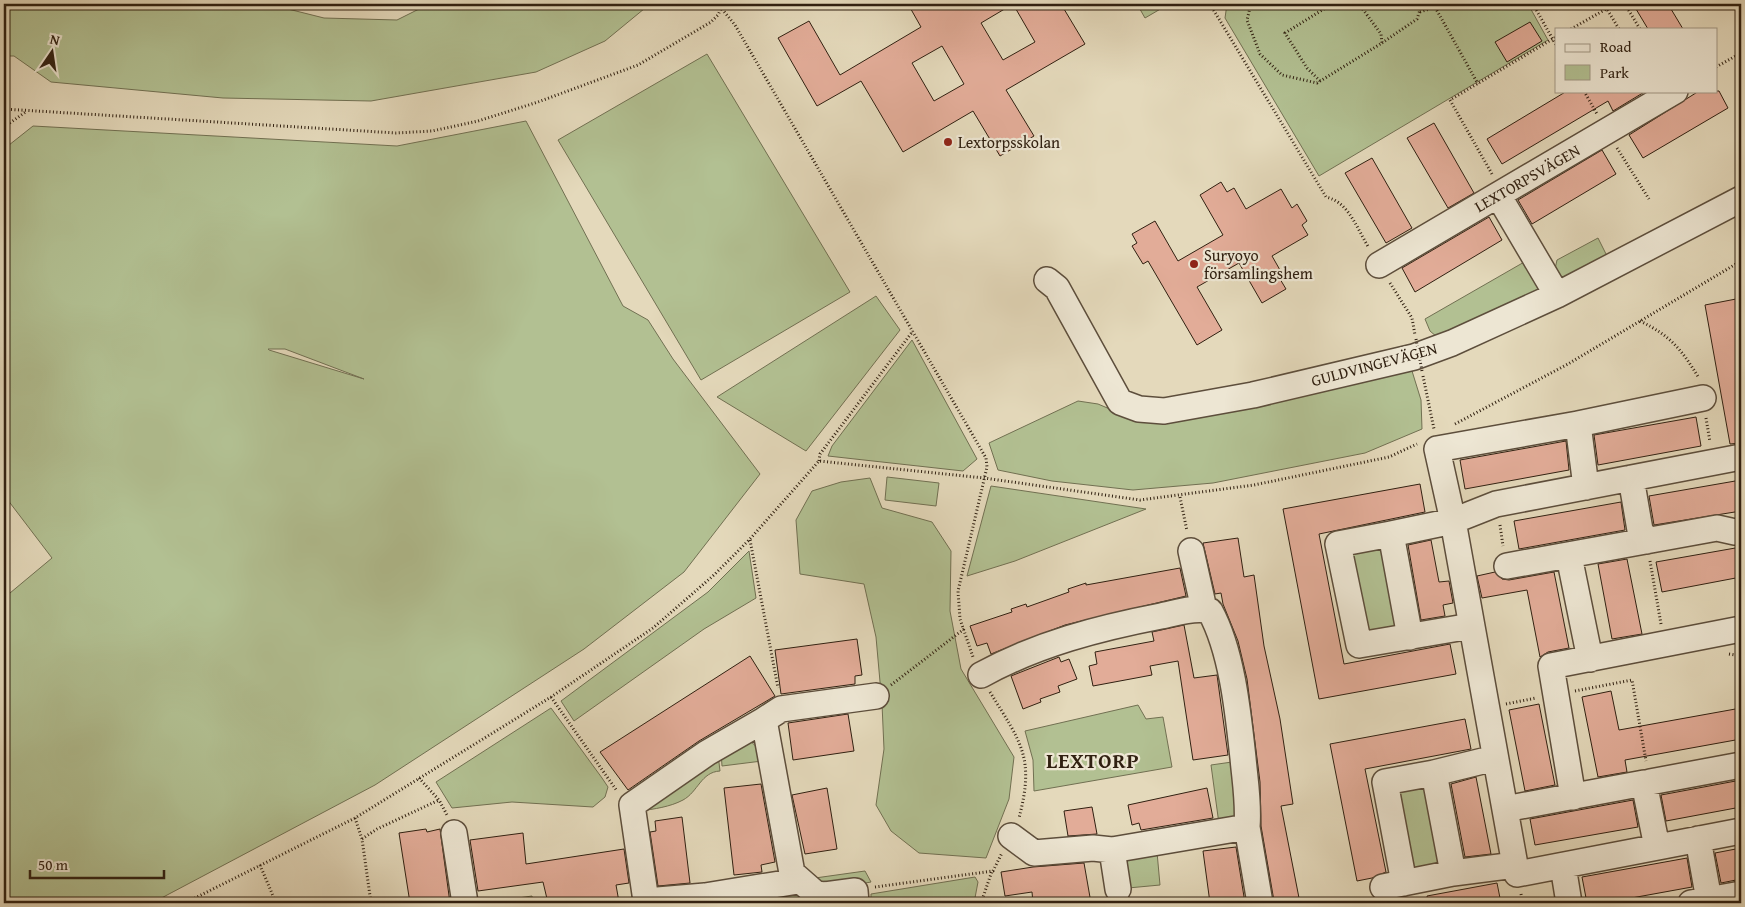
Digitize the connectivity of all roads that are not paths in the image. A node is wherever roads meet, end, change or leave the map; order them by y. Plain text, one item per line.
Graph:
1 (1673, 92) edge
2 (1500, 193) junction
3 (1741, 199) edge
4 (1379, 264) road end
5 (1047, 280) dead end
6 (1558, 295) junction
7 (1703, 398) dead end
8 (1578, 424) junction
9 (1741, 457) edge
10 (1631, 478) junction
11 (1586, 487) junction
12 (1453, 521) junction
13 (1741, 531) edge
14 (1391, 534) junction
15 (1647, 541) junction
16 (1191, 551) road end
17 (1569, 556) junction
18 (1507, 566) road end
19 (1204, 609) junction
20 (1471, 626) junction
21 (1741, 629) edge
22 (1410, 637) junction
23 (1590, 658) junction
24 (981, 675) road end
25 (876, 696) road end
26 (772, 714) junction
27 (1495, 758) junction
28 (1741, 765) edge
29 (1434, 773) junction
30 (1650, 782) road end
31 (1573, 796) junction
32 (1504, 809) junction
33 (1247, 827) junction
34 (1741, 831) edge
35 (454, 833) dead end
36 (1011, 836) road end
37 (1698, 839) junction
38 (1657, 847) junction
39 (1112, 850) junction
40 (1563, 866) junction
41 (1516, 870) junction
42 (1453, 873) junction
43 (798, 881) junction
44 (1118, 889) dead end
45 (1741, 894) edge
46 (856, 897) edge
47 (640, 902) edge
48 (1700, 902) edge
49 (465, 903) edge
50 (1260, 903) edge
51 (1570, 903) edge

1 - 2 street, LEXTORPSVÄGEN
2 - 4 street, LEXTORPSVÄGEN
2 - 6 street
3 - 6 street, GULDVINGEVÄGEN
5 - 6 street, GULDVINGEVÄGEN
7 - 8 street
8 - 11 street
8 - 12 street
9 - 10 street
10 - 11 street
10 - 15 street
11 - 12 street
12 - 14 street
12 - 20 street
13 - 15 street
14 - 22 street
14 - 22 street
15 - 17 street
16 - 19 street
17 - 18 street
17 - 23 street
19 - 24 street
19 - 33 street
20 - 22 street
20 - 27 street
21 - 23 street
23 - 31 street
25 - 26 street
26 - 43 street
26 - 47 street
27 - 29 street
27 - 32 street
28 - 30 street
29 - 42 street
29 - 42 street
31 - 32 street
31 - 38 street
32 - 41 street
33 - 39 street
33 - 50 street
34 - 37 street
35 - 49 street
36 - 39 street
37 - 38 street
37 - 48 street
38 - 40 street
39 - 44 street
40 - 41 street
40 - 51 street
41 - 42 street
43 - 46 street
43 - 47 street
45 - 48 street

